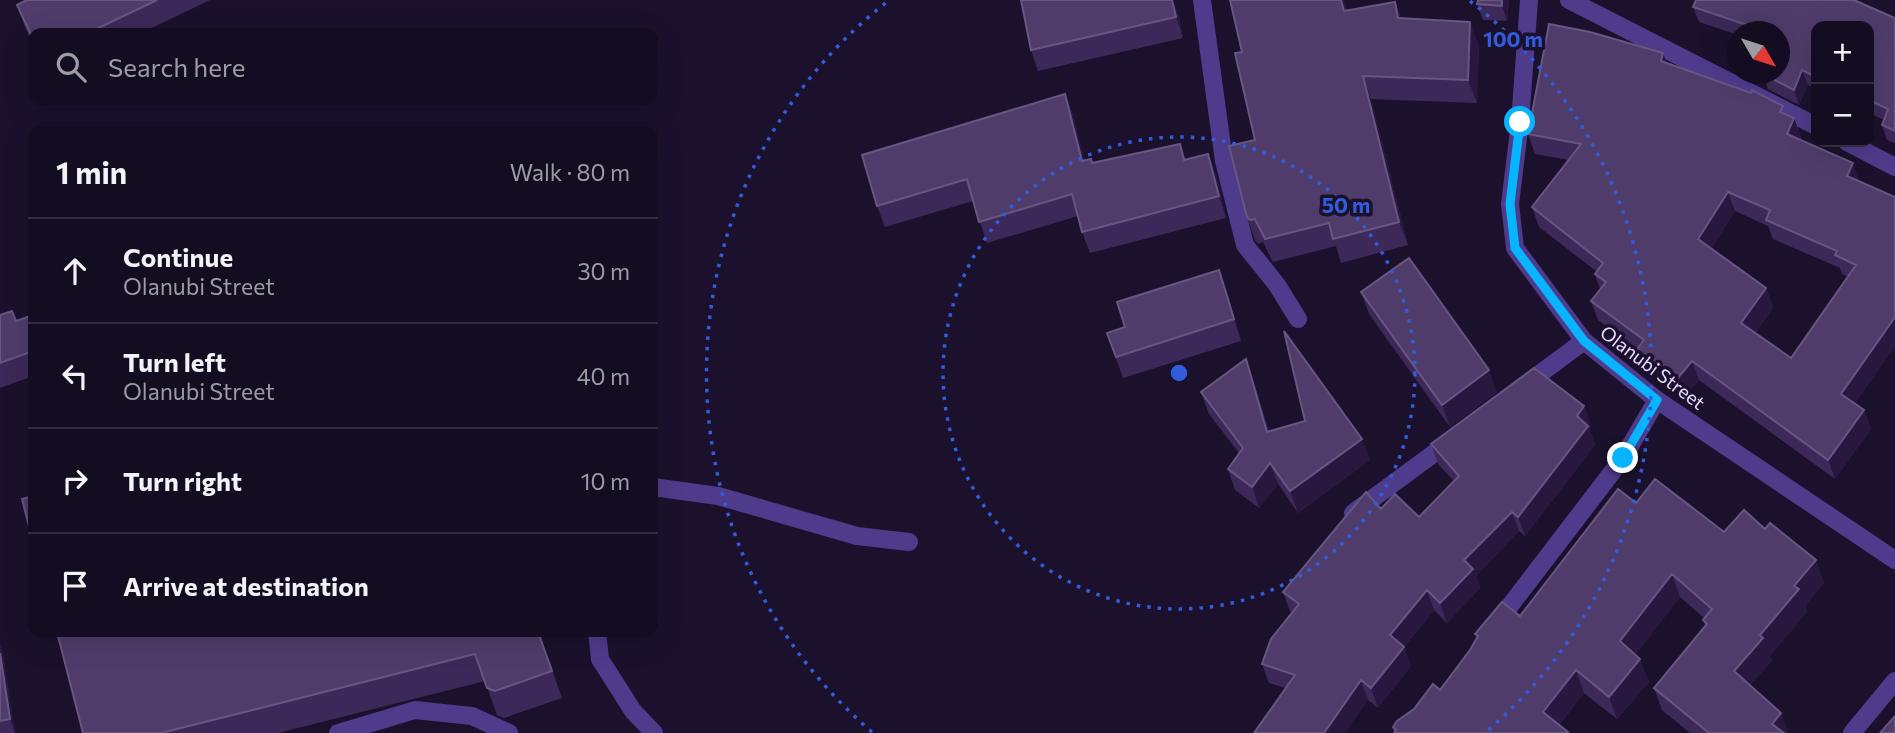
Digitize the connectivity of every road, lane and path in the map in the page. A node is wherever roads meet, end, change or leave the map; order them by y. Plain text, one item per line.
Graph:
1 (1202, 0) edge
2 (1529, 0) edge
3 (1569, 0) edge
4 (1811, 123) edge
5 (1857, 147) edge
6 (1895, 167) edge
7 (1298, 319) dead end
8 (1584, 341) junction
9 (1505, 400) edge
10 (1657, 400) junction
11 (1461, 433) edge
12 (658, 487) edge
13 (1349, 516) edge
14 (909, 542) dead end
15 (1895, 560) edge
16 (1486, 636) edge
17 (598, 637) edge
18 (1895, 681) edge
19 (338, 733) edge
20 (509, 733) edge
21 (654, 733) edge
22 (1852, 733) edge

1 - 7 street
2 - 8 street, Olanubi Street
3 - 4 street
5 - 6 street
8 - 9 street
8 - 10 street, Olanubi Street
10 - 15 street, Olanubi Street
10 - 16 street
11 - 13 street
12 - 14 street
17 - 21 street
18 - 22 street
19 - 20 street

